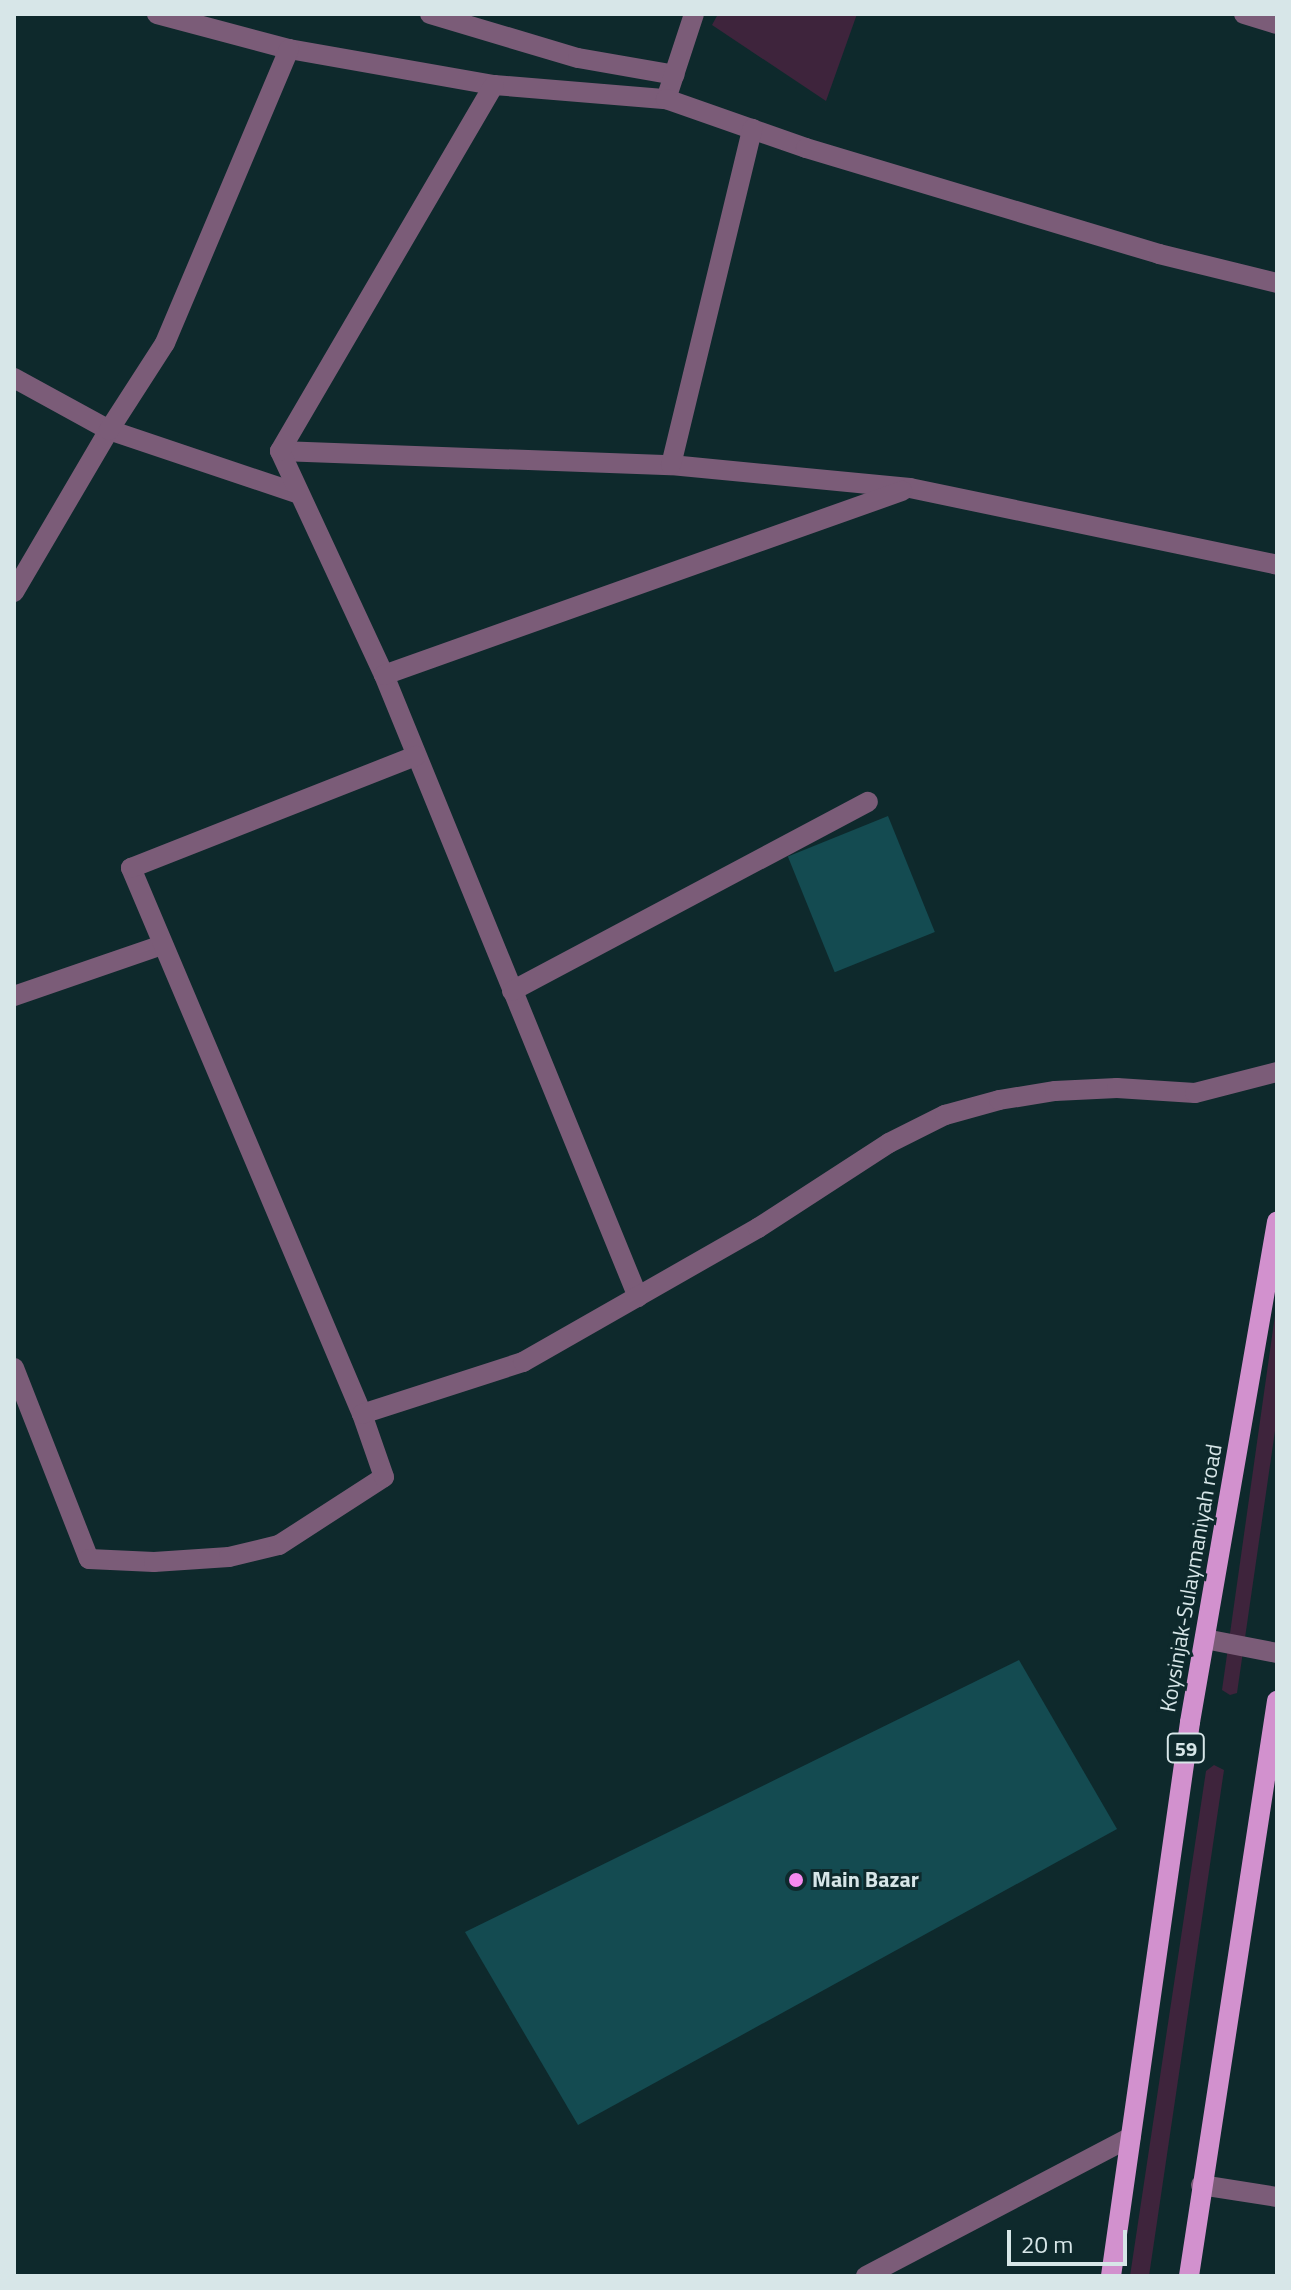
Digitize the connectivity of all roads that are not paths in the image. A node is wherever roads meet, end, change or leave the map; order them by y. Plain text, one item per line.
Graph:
1 (157, 14) edge
2 (430, 14) edge
3 (694, 14) edge
4 (1244, 14) edge
5 (1277, 24) edge
6 (289, 49) junction
7 (675, 75) junction
8 (494, 85) junction
9 (666, 99) junction
10 (752, 129) junction
11 (1277, 283) edge
12 (14, 378) edge
13 (109, 430) junction
14 (280, 451) junction
15 (671, 465) junction
16 (910, 488) junction
17 (296, 493) junction
18 (1277, 565) edge
19 (14, 592) edge
20 (384, 675) junction
21 (416, 756) junction
22 (868, 802) dead end
23 (162, 945) junction
24 (512, 991) junction
25 (14, 996) edge
26 (1277, 1072) edge
27 (1277, 1222) edge
28 (638, 1297) junction
29 (14, 1368) edge
30 (362, 1414) junction
31 (1205, 1639) junction
32 (1277, 1653) edge
33 (1277, 1701) edge
34 (1131, 2137) junction
35 (1201, 2185) junction
36 (1277, 2197) edge
37 (866, 2276) edge
38 (1111, 2276) edge
39 (1189, 2276) edge

1 - 6 street
2 - 7 street
3 - 7 street
4 - 5 street
6 - 8 street
6 - 13 street
7 - 9 street
8 - 9 street
8 - 14 street
9 - 10 street
10 - 11 street
10 - 15 street
12 - 13 street
13 - 17 street
13 - 19 street
14 - 15 street
14 - 17 street
15 - 16 street
16 - 18 street
16 - 20 street
17 - 20 street
20 - 21 street
21 - 23 street
21 - 24 street
22 - 24 street
23 - 25 street
23 - 30 street
24 - 28 street
26 - 28 street
27 - 31 main road, Koysinjak-Sulaymaniyah road / 59
28 - 30 street
29 - 30 street
31 - 32 street
31 - 34 main road, Koysinjak-Sulaymaniyah road / 59
33 - 35 main road
34 - 37 street
34 - 38 main road, Koysinjak-Sulaymaniyah road / 59
35 - 36 street
35 - 39 main road

